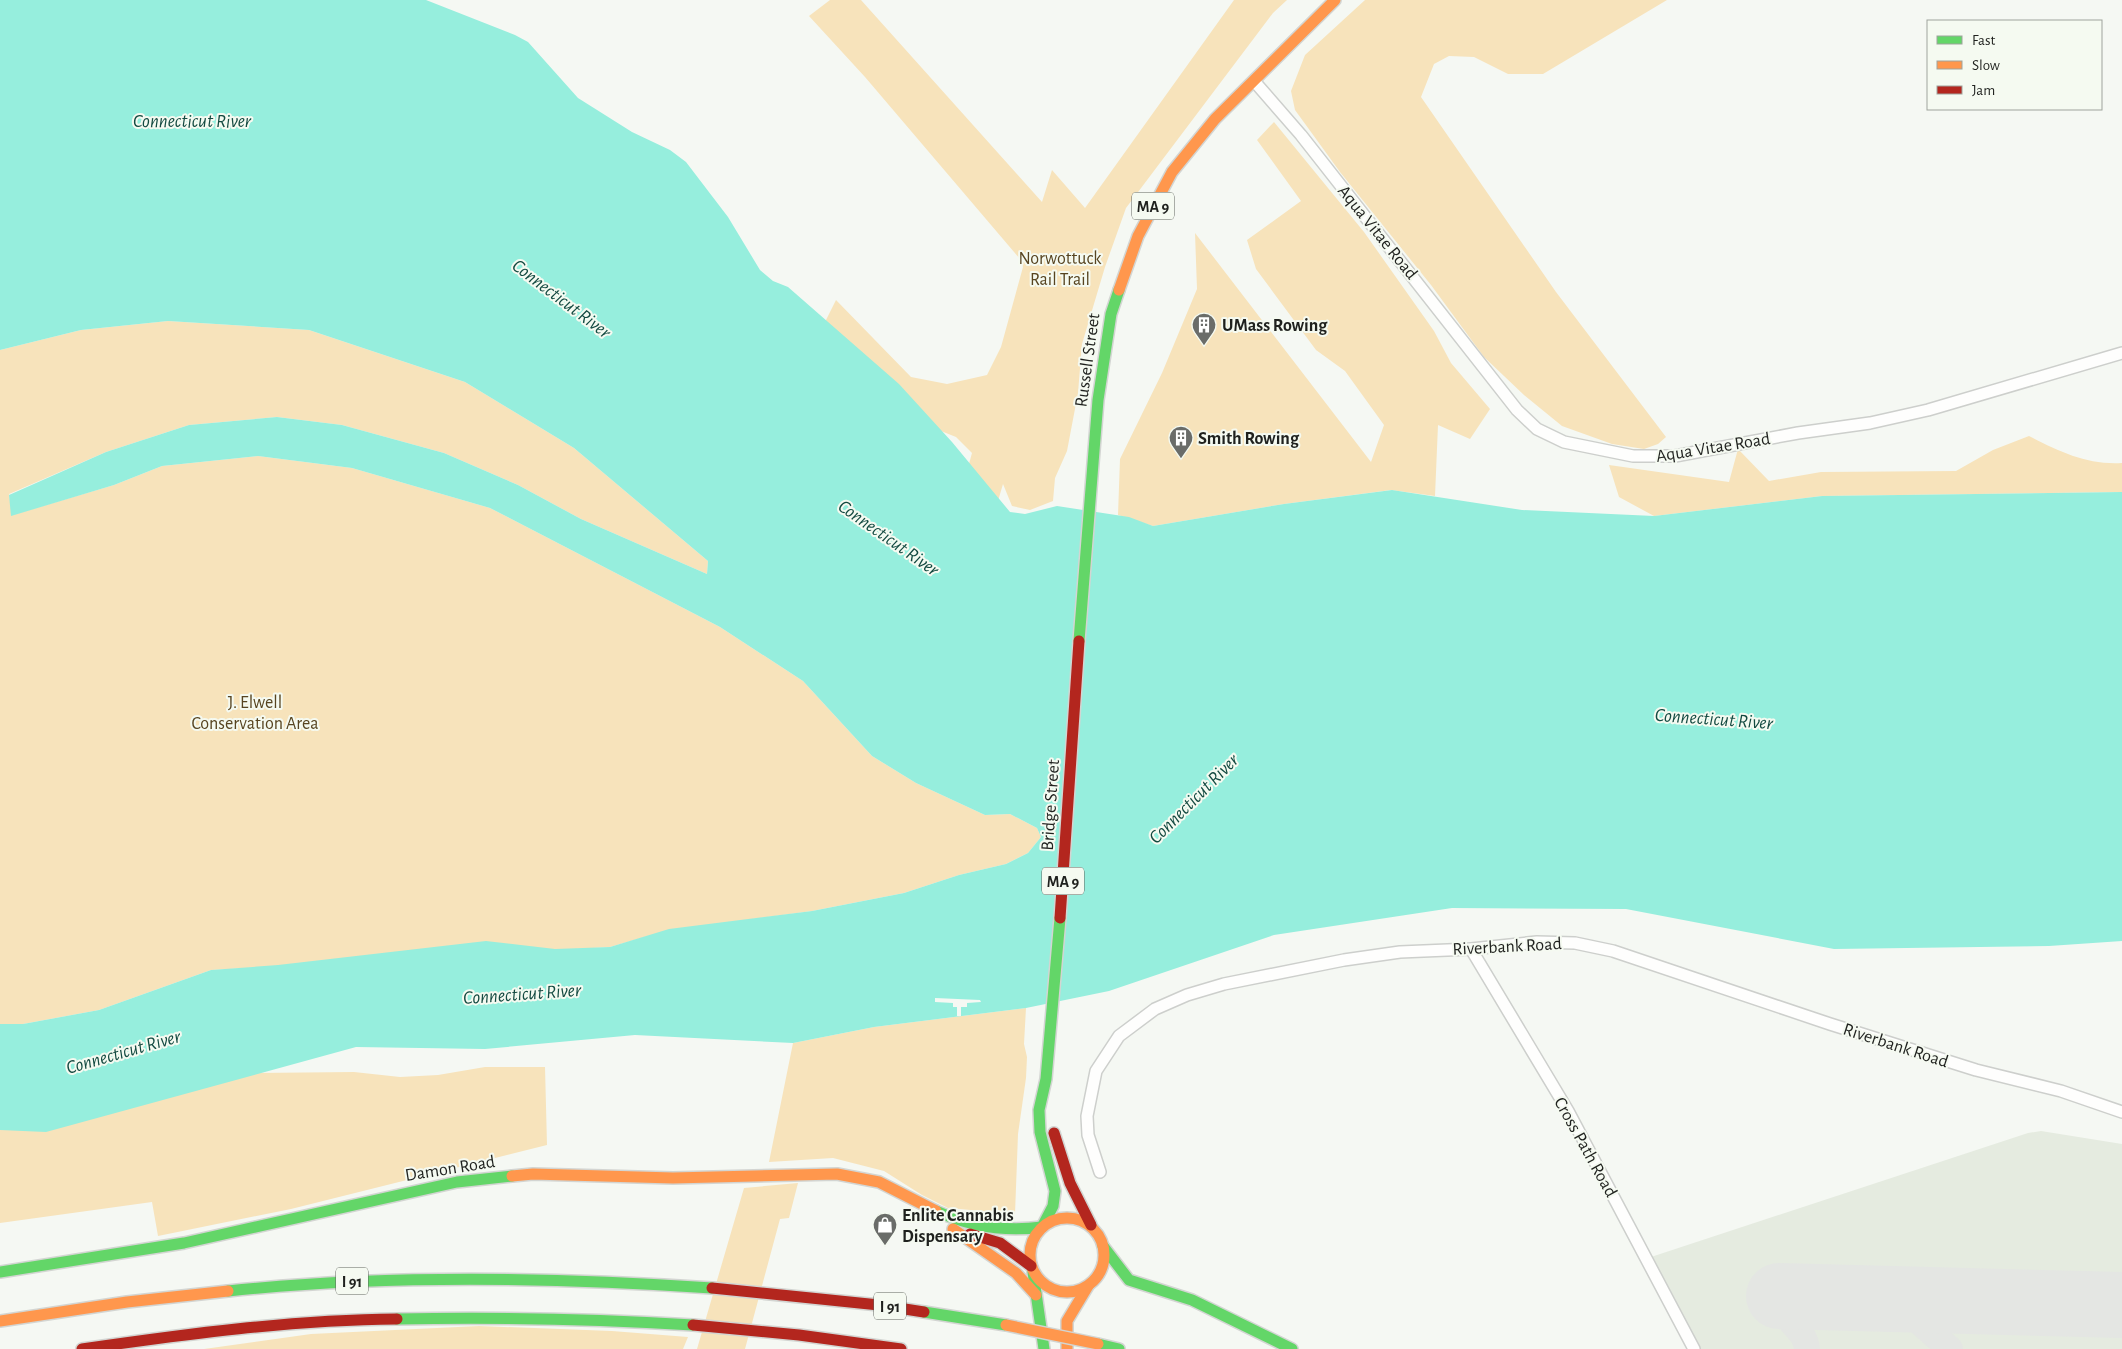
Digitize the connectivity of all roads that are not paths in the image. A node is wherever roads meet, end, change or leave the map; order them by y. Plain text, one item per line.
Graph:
1 (1335, 0) edge
2 (1254, 81) junction
3 (2122, 352) edge
4 (1076, 683) joint
5 (1471, 949) junction
6 (1046, 1079) junction
7 (2122, 1112) edge
8 (1100, 1172) dead end
9 (908, 1197) junction
10 (1091, 1225) junction
11 (1042, 1227) junction
12 (953, 1229) junction
13 (1104, 1246) junction
14 (1032, 1269) junction
15 (0, 1272) edge
16 (1088, 1286) junction
17 (1036, 1294) junction
18 (0, 1321) edge
19 (82, 1349) edge
20 (901, 1349) edge
21 (1044, 1349) edge
22 (1067, 1349) edge
23 (1119, 1349) edge
24 (1292, 1349) edge
25 (1694, 1349) edge

1 - 2 main road, Russell Street / MA 9
2 - 3 street, Aqua Vitae Road
2 - 4 main road, Russell Street / MA 9
4 - 6 main road, Bridge Street / MA 9
5 - 7 street, Riverbank Road
5 - 8 street, Riverbank Road
5 - 25 street, Cross Path Road
6 - 10 main road, Bridge Street / MA 9
6 - 11 main road, Bridge Street / MA 9
9 - 11 main road, Damon Road
9 - 12 main road, Damon Road
9 - 15 main road, Damon Road
10 - 11 main road
10 - 13 main road
11 - 14 main road
12 - 14 main road, Damon Road
12 - 17 main road, Damon Road
13 - 16 main road
13 - 24 main road
14 - 16 main road
14 - 17 main road
16 - 22 main road
17 - 21 main road
18 - 23 main road, I 91, bridge
19 - 20 main road, I 91

